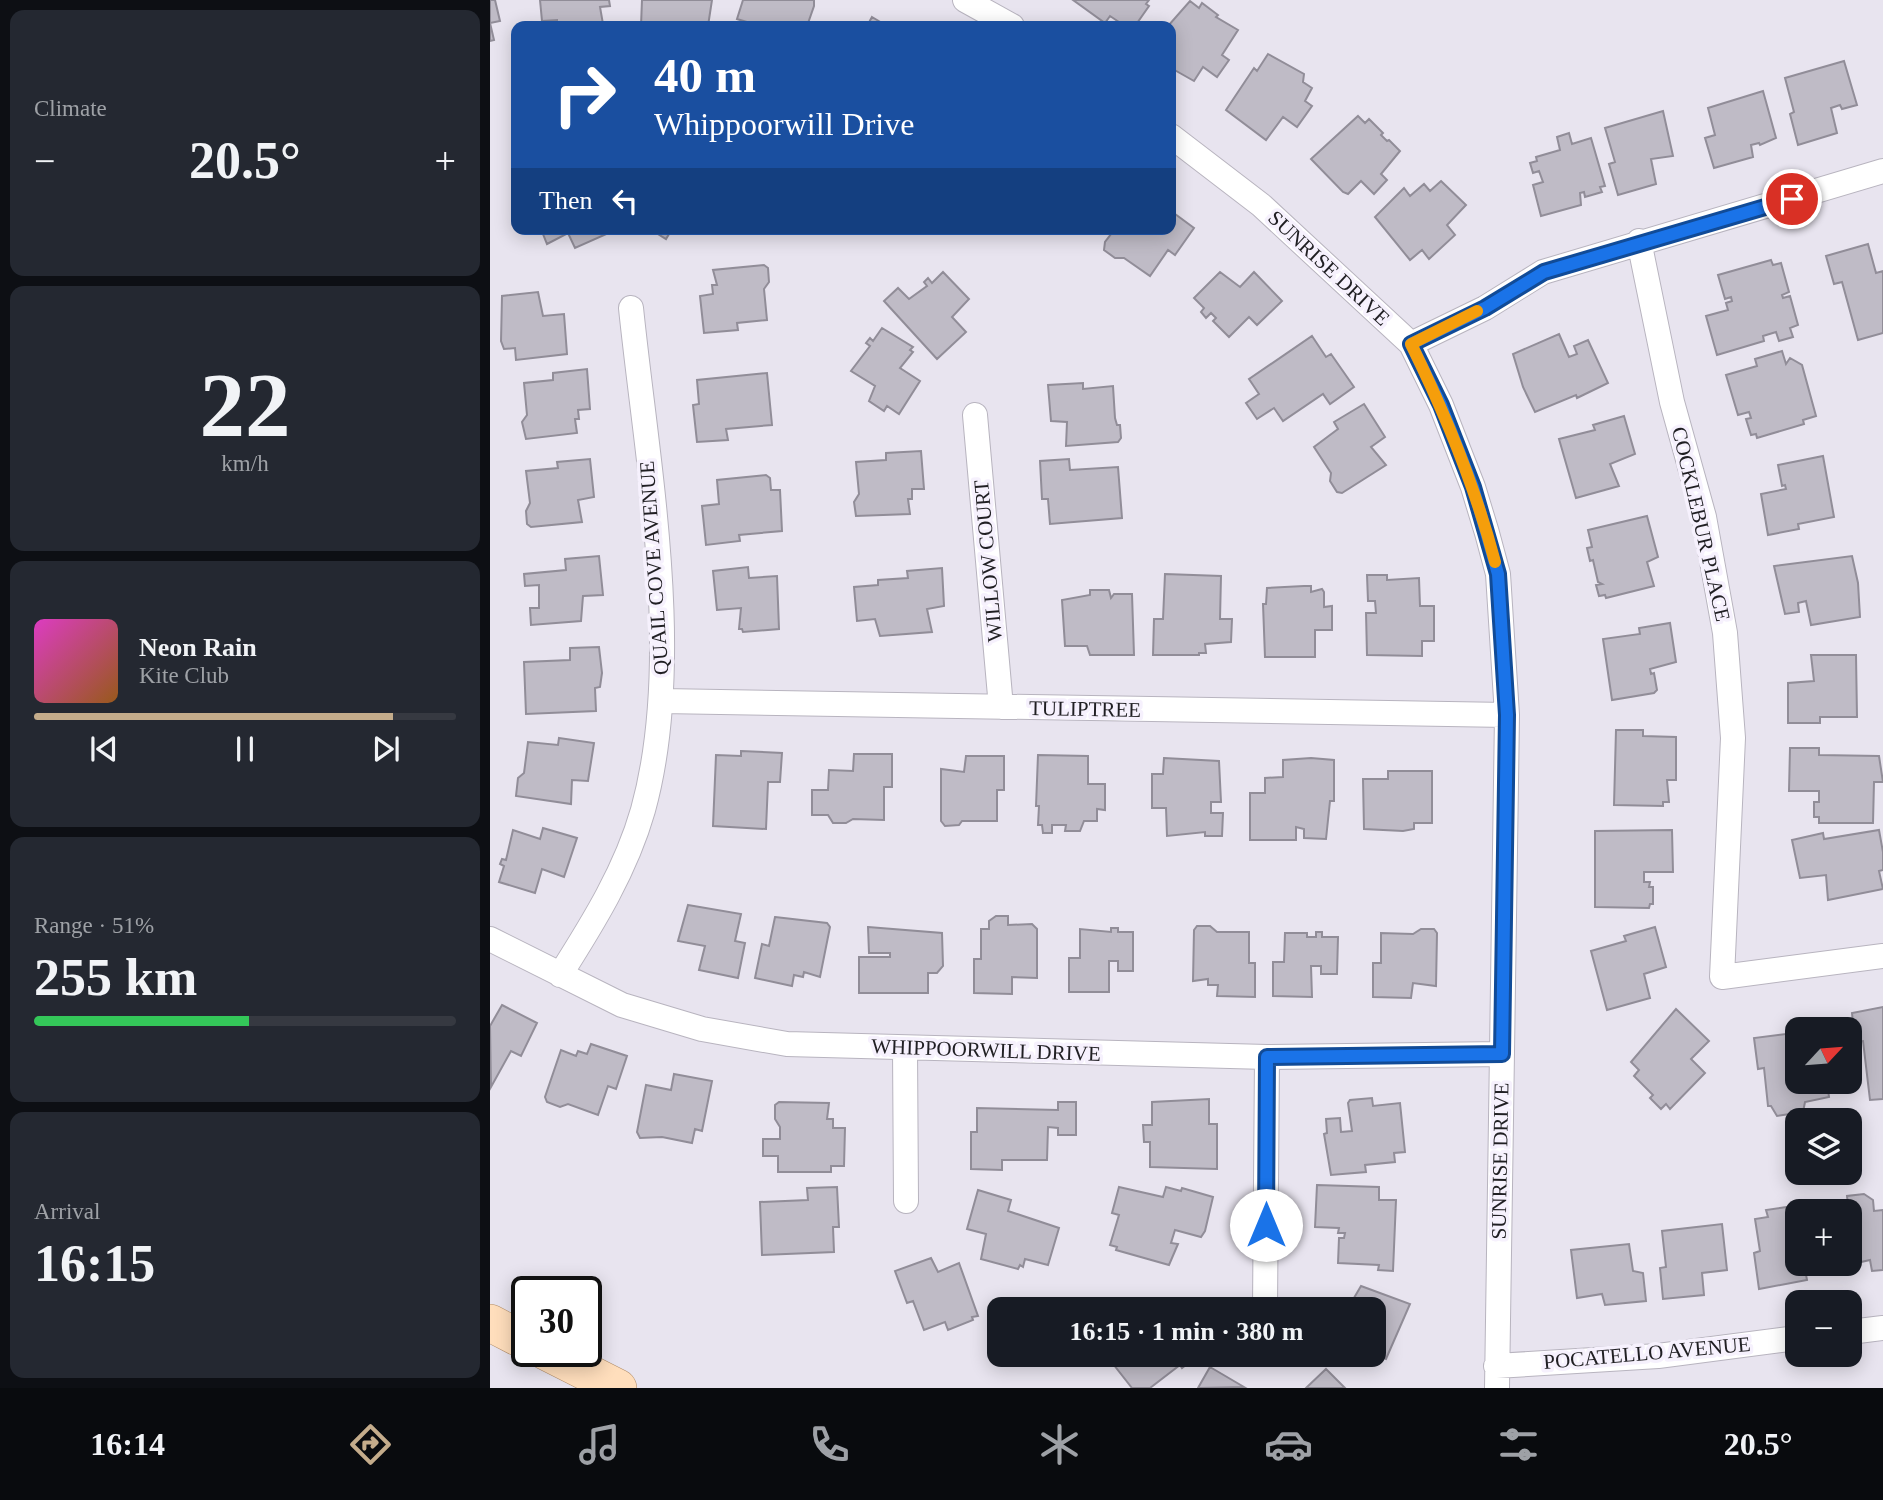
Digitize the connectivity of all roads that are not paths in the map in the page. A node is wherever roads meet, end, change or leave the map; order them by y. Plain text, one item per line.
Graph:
1 (965, 0) edge
2 (1003, 21) edge
3 (1176, 140) edge
4 (1883, 171) edge
5 (1639, 241) junction
6 (631, 308) dead end
7 (1411, 344) junction
8 (975, 415) dead end
9 (662, 701) junction
10 (1002, 708) junction
11 (1507, 715) junction
12 (490, 939) edge
13 (1883, 956) edge
14 (559, 975) junction
15 (905, 1048) junction
16 (1502, 1054) junction
17 (1267, 1057) junction
18 (906, 1201) dead end
19 (1265, 1297) edge
20 (490, 1323) edge
21 (1883, 1328) edge
22 (1862, 1331) edge
23 (511, 1334) edge
24 (1785, 1340) edge
25 (577, 1367) edge
26 (1497, 1377) edge
27 (618, 1388) edge

1 - 2 street
3 - 7 street, SUNRISE DRIVE
4 - 5 street
5 - 7 street
5 - 13 street, COCKLEBUR PLACE
6 - 9 street, QUAIL COVE AVENUE
7 - 11 street, SUNRISE DRIVE
8 - 10 street, WILLOW COURT
9 - 10 street, TULIPTREE
9 - 14 street, QUAIL COVE AVENUE
10 - 11 street, TULIPTREE
11 - 16 street, SUNRISE DRIVE
12 - 14 street, WHIPPOORWILL DRIVE
14 - 15 street, WHIPPOORWILL DRIVE
15 - 17 street, WHIPPOORWILL DRIVE
15 - 18 street
16 - 17 street, WHIPPOORWILL DRIVE
16 - 26 street, SUNRISE DRIVE
17 - 19 street
20 - 23 main road
21 - 22 street
24 - 26 street, POCATELLO AVENUE
25 - 27 main road

